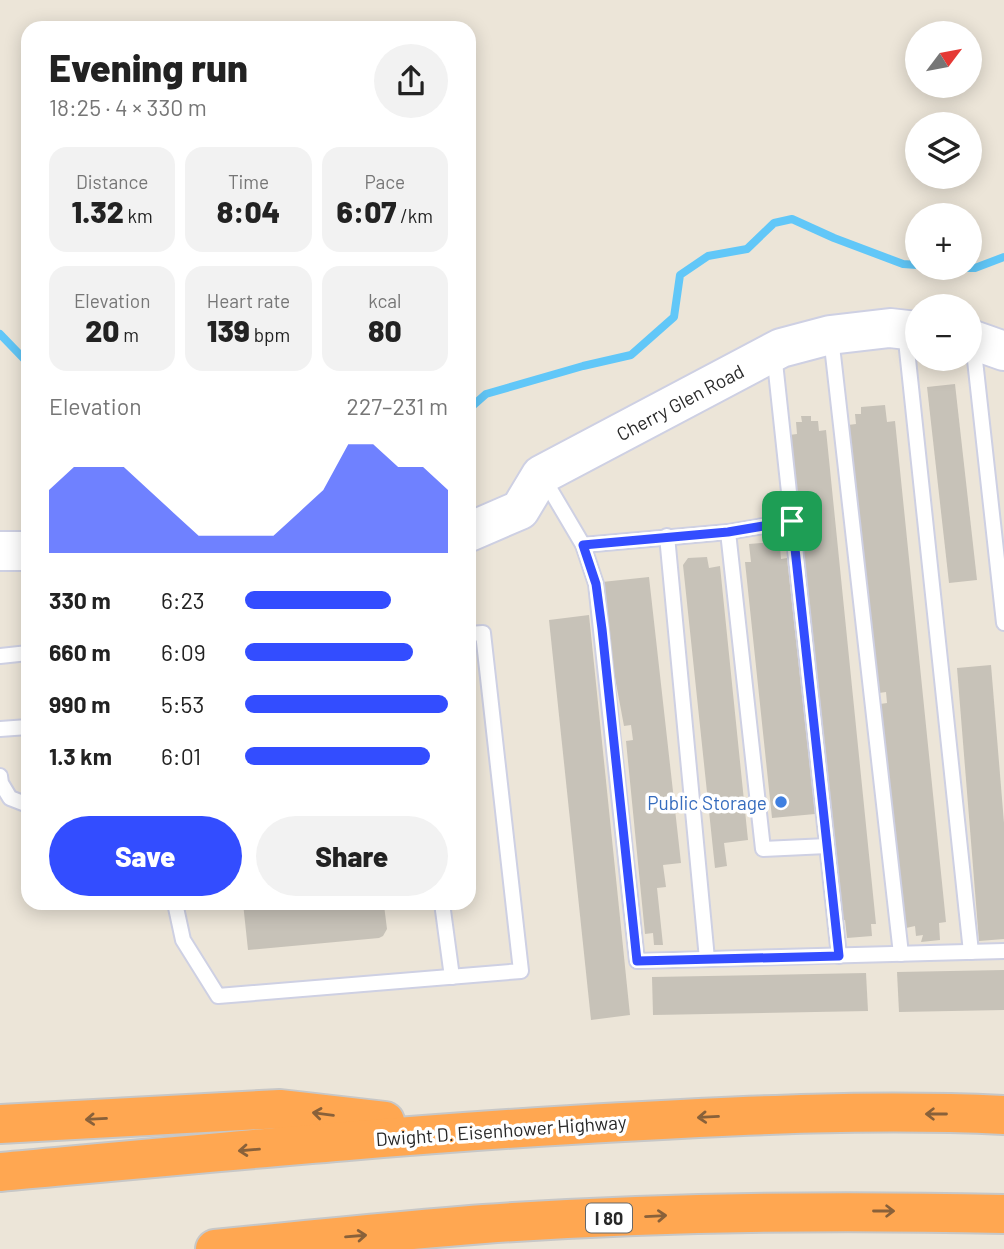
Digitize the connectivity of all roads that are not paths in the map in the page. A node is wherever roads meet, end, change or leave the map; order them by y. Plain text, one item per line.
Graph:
1 (905, 329) edge
2 (830, 335) junction
3 (982, 344) edge
4 (774, 352) junction
5 (915, 371) edge
6 (541, 475) junction
7 (792, 521) junction
8 (476, 529) edge
9 (728, 532) junction
10 (667, 536) junction
11 (583, 545) junction
12 (0, 551) edge
13 (21, 551) edge
14 (1004, 623) edge
15 (476, 634) edge
16 (21, 654) edge
17 (0, 656) edge
18 (21, 728) edge
19 (0, 729) edge
20 (0, 775) edge
21 (21, 802) edge
22 (827, 846) junction
23 (177, 910) edge
24 (443, 910) edge
25 (1004, 951) edge
26 (971, 952) junction
27 (901, 954) junction
28 (839, 956) junction
29 (707, 959) junction
30 (452, 977) junction
31 (1004, 1115) edge
32 (0, 1124) edge
33 (464, 1130) junction
34 (0, 1172) edge
35 (1004, 1214) edge
36 (277, 1245) edge
37 (215, 1249) edge

1 - 2 street, Cherry Glen Road
2 - 4 street, Cherry Glen Road
2 - 27 lane
3 - 14 lane
4 - 6 street, Cherry Glen Road
4 - 7 lane
5 - 26 lane
6 - 8 street
6 - 11 lane
7 - 9 lane
7 - 22 lane
9 - 10 lane
9 - 22 lane
10 - 11 lane
10 - 29 lane
11 - 29 lane
12 - 13 street
15 - 30 lane
16 - 17 lane
18 - 19 lane
20 - 21 lane
22 - 28 lane
23 - 30 lane
24 - 30 lane
25 - 26 lane
26 - 27 lane
27 - 28 lane
28 - 29 lane
31 -> 33 highway, Dwight D. Eisenhower Highway
33 -> 32 highway
33 -> 34 highway, Dwight D. Eisenhower Highway
36 -> 35 highway, I 80
36 - 37 highway, I 80

